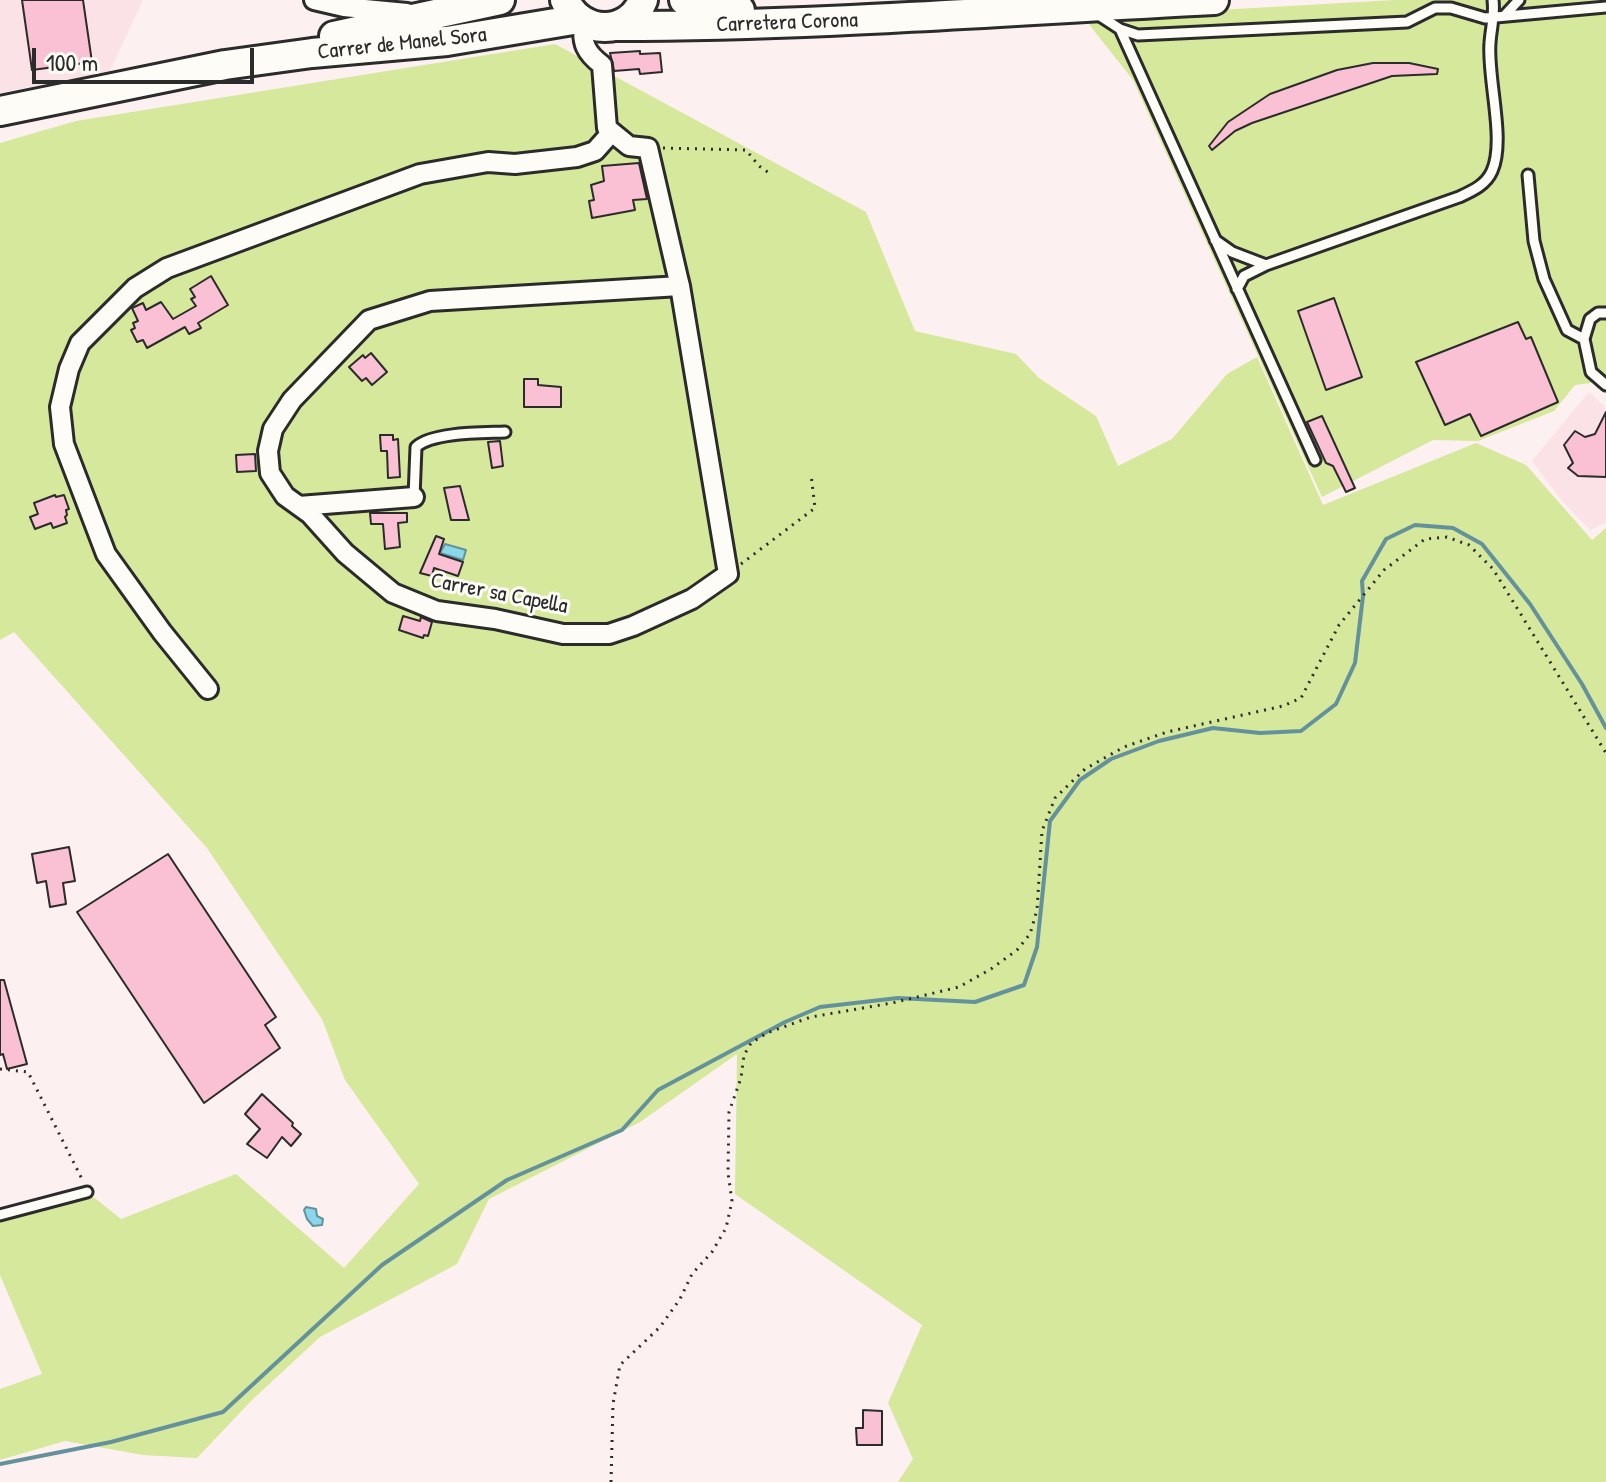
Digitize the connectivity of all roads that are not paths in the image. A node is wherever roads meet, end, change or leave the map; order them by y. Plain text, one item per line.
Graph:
1 (314, 0) edge
2 (500, 0) edge
3 (643, 0) edge
4 (684, 0) edge
5 (1214, 0) edge
6 (1493, 0) edge
7 (1519, 0) edge
8 (1006, 5) edge
9 (1086, 6) junction
10 (1606, 7) edge
11 (576, 14) edge
12 (434, 15) junction
13 (1500, 16) junction
14 (617, 26) junction
15 (1120, 29) junction
16 (225, 65) junction
17 (0, 111) edge
18 (611, 133) junction
19 (1528, 175) dead end
20 (1215, 240) junction
21 (1266, 265) junction
22 (680, 286) junction
23 (1237, 289) junction
24 (1606, 313) edge
25 (1584, 339) junction
26 (1606, 385) edge
27 (505, 432) dead end
28 (1315, 460) dead end
29 (414, 497) joint
30 (299, 506) junction
31 (208, 689) dead end
32 (87, 1192) road end
33 (0, 1215) edge

1 - 12 street
2 - 12 main road, Carrer de Manel Sora
3 - 14 main road
4 - 8 main road, Carretera Corona
5 - 9 main road, Carretera Corona
6 - 13 lane
7 - 13 lane
8 - 9 main road, Carretera Corona
8 - 14 main road, Carretera Corona
9 - 15 lane
10 - 13 lane
11 - 14 main road, Carretera Corona
11 - 16 main road, Carrer de Manel Sora
11 - 18 street
12 - 16 main road, Carrer de Manel Sora
13 - 15 lane
13 - 21 lane
15 - 20 lane
16 - 17 main road, Carrer de Manel Sora
18 - 22 street
18 - 31 street
19 - 25 lane
20 - 21 lane
20 - 23 lane
21 - 23 lane
22 - 30 street, Carrer sa Capella
22 - 30 street, Carrer sa Capella
23 - 28 lane
24 - 25 lane
25 - 26 lane
27 - 29 lane
29 - 30 street
32 - 33 lane

